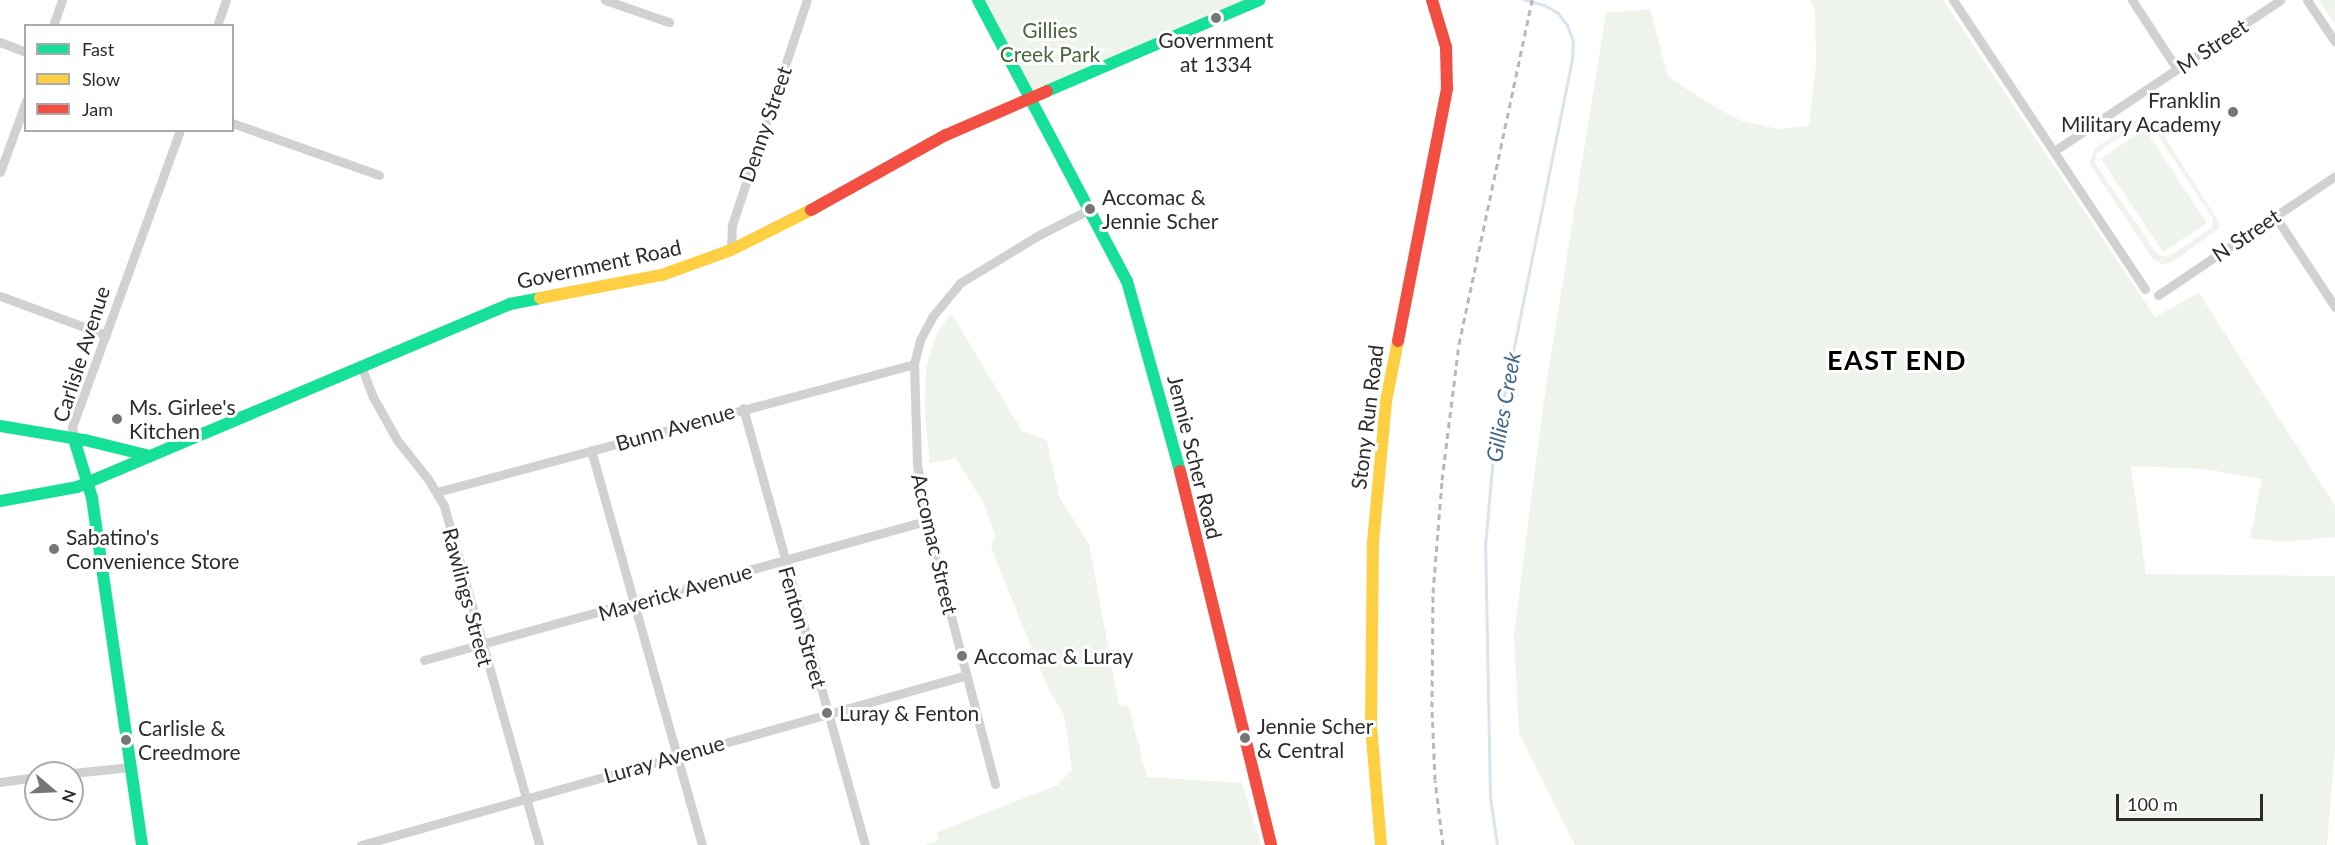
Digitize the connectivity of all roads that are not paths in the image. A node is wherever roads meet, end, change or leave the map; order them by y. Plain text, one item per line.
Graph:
1 (62, 0) edge
2 (226, 0) edge
3 (604, 0) edge
4 (807, 0) edge
5 (978, 0) edge
6 (1258, 0) edge
7 (1432, 0) edge
8 (1953, 0) edge
9 (2132, 0) edge
10 (2280, 0) edge
11 (2307, 0) edge
12 (669, 22) dead end
13 (53, 24) edge
14 (218, 24) edge
15 (0, 42) edge
16 (2335, 42) edge
17 (24, 51) edge
18 (2178, 69) junction
19 (1030, 98) junction
20 (24, 106) edge
21 (234, 124) edge
22 (179, 132) edge
23 (2054, 152) junction
24 (0, 172) edge
25 (379, 175) dead end
26 (2335, 176) edge
27 (1090, 209) junction
28 (2275, 216) junction
29 (731, 250) junction
30 (2145, 289) dead end
31 (2158, 295) dead end
32 (0, 296) edge
33 (2335, 307) edge
34 (106, 335) junction
35 (914, 364) junction
36 (361, 366) junction
37 (743, 408) junction
38 (0, 426) edge
39 (74, 439) junction
40 (591, 450) junction
41 (150, 456) junction
42 (86, 483) junction
43 (437, 492) junction
44 (0, 501) edge
45 (926, 521) junction
46 (785, 561) junction
47 (633, 604) junction
48 (481, 645) junction
49 (423, 660) dead end
50 (968, 675) junction
51 (827, 713) junction
52 (678, 755) junction
53 (131, 766) junction
54 (84, 772) edge
55 (24, 779) edge
56 (0, 782) edge
57 (995, 784) dead end
58 (525, 798) junction
59 (142, 845) edge
60 (361, 845) edge
61 (538, 845) edge
62 (702, 845) edge
63 (865, 845) edge
64 (1271, 845) edge
65 (1381, 845) edge

1 - 13 street
2 - 14 street
3 - 12 street
4 - 29 street, Denny Street
5 - 19 street, Jennie Scher Road
6 - 19 street, Government Road
7 - 65 street, Stony Run Road
8 - 23 street
9 - 18 street
10 - 18 street, M Street
11 - 16 street
15 - 17 street
18 - 23 street, M Street
19 - 27 street, Jennie Scher Road
19 - 29 street, Government Road
20 - 24 street
21 - 25 street
22 - 34 street, Carlisle Avenue
23 - 30 street
26 - 28 street, N Street
27 - 35 street, Accomac Street
27 - 64 street, Jennie Scher Road
28 - 31 street, N Street
28 - 33 street
29 - 36 street, Government Road
32 - 34 street
34 - 39 street, Carlisle Avenue
35 - 37 street, Bunn Avenue
35 - 45 street, Accomac Street
36 - 41 street, Government Road
36 - 43 street, Rawlings Street
37 - 40 street, Bunn Avenue
37 - 46 street, Fenton Street
38 - 39 street
39 - 41 street
39 - 42 street, Carlisle Avenue
40 - 43 street, Bunn Avenue
40 - 47 street
41 - 42 street, Government Road
42 - 44 street, Government Road
42 - 53 street, Carlisle Avenue
43 - 48 street, Rawlings Street
45 - 46 street, Maverick Avenue
45 - 50 street, Accomac Street
46 - 47 street, Maverick Avenue
46 - 51 street, Fenton Street
47 - 48 street, Maverick Avenue
47 - 52 street
48 - 49 street, Maverick Avenue
48 - 58 street, Rawlings Street
50 - 51 street, Luray Avenue
50 - 57 street, Accomac Street
51 - 52 street, Luray Avenue
51 - 63 street, Fenton Street
52 - 58 street, Luray Avenue
52 - 62 street
53 - 54 street
53 - 59 street, Carlisle Avenue
55 - 56 street
58 - 60 street, Luray Avenue
58 - 61 street, Rawlings Street

